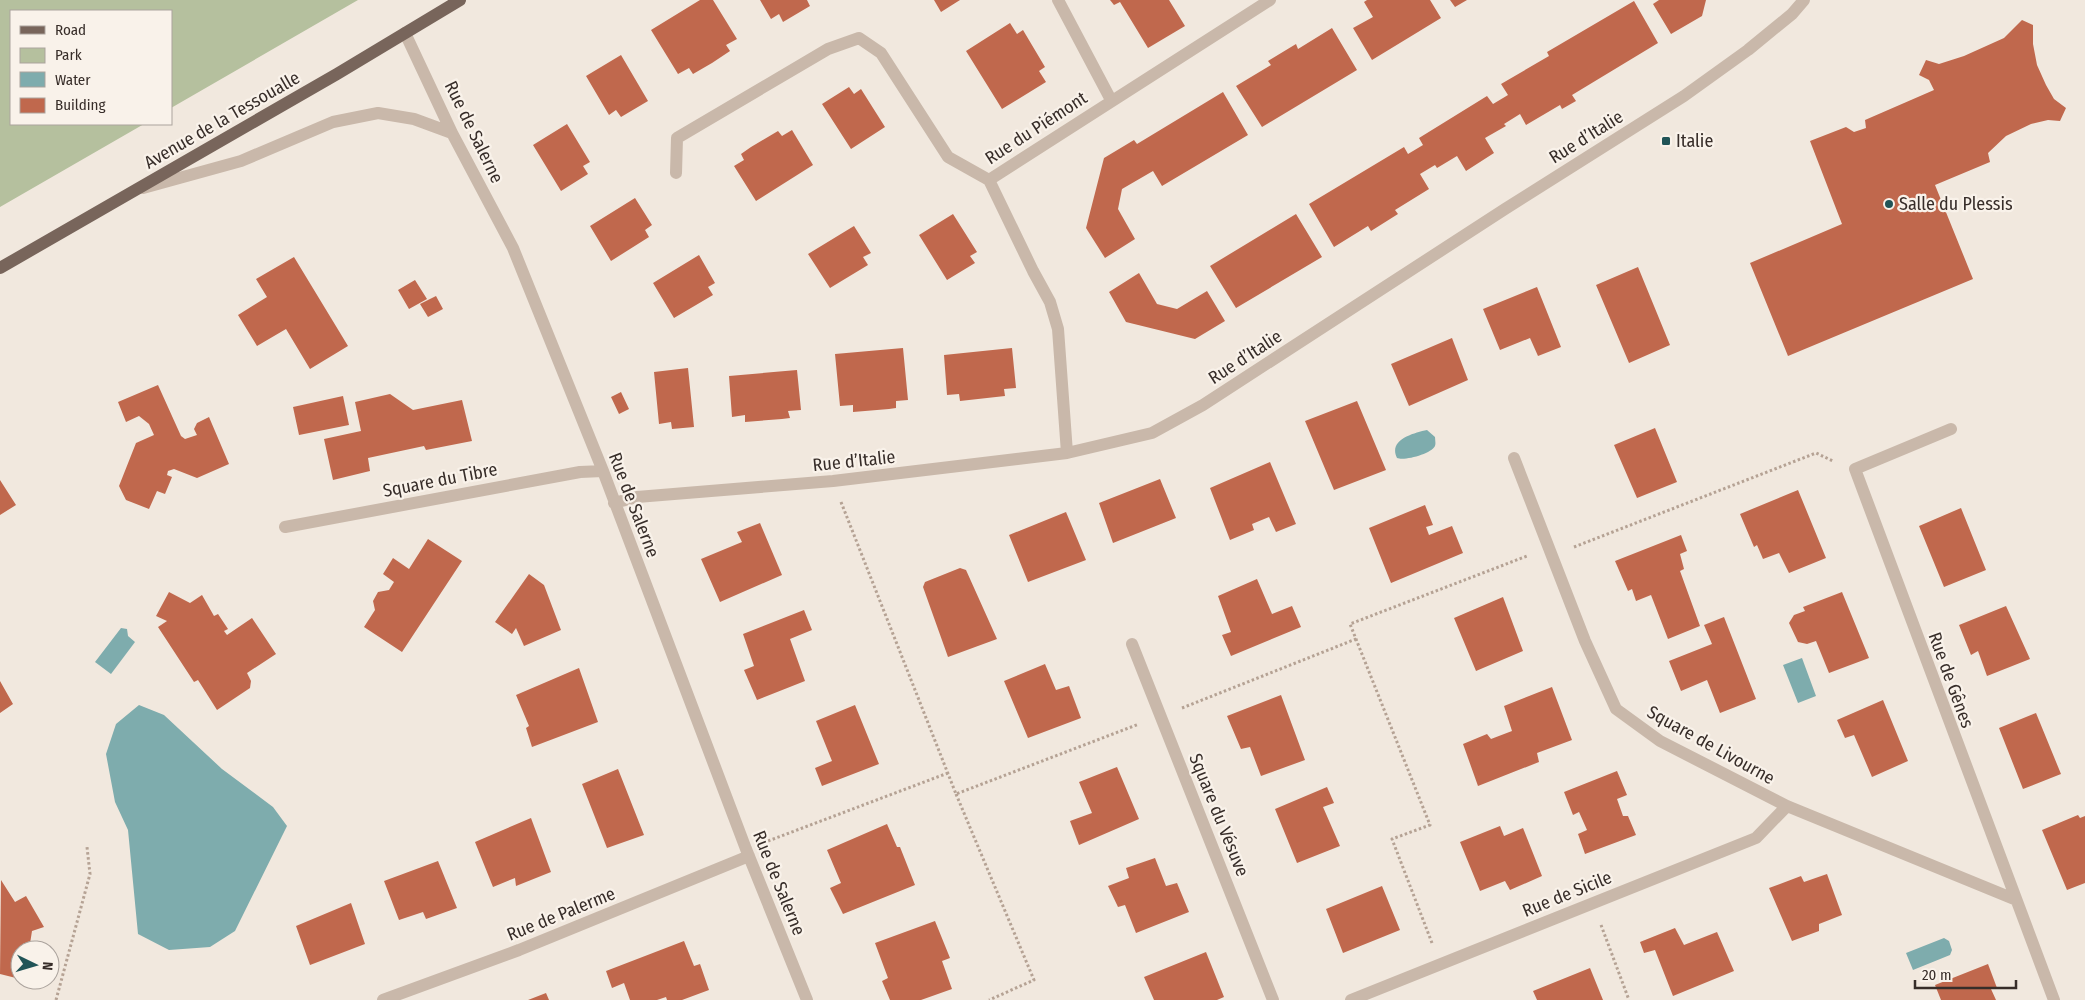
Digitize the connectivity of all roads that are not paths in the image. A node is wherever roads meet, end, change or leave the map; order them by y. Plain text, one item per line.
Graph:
1 (460, 0) edge
2 (1058, 0) edge
3 (1270, 0) edge
4 (1804, 0) edge
5 (406, 33) junction
6 (1111, 100) junction
7 (452, 133) junction
8 (676, 173) dead end
9 (989, 180) junction
10 (138, 190) junction
11 (0, 268) edge
12 (1952, 429) dead end
13 (1067, 453) junction
14 (1514, 458) dead end
15 (603, 472) junction
16 (614, 503) junction
17 (285, 527) dead end
18 (1132, 644) dead end
19 (1787, 806) junction
20 (748, 852) junction
21 (2014, 899) junction
22 (384, 1000) edge
23 (807, 1000) edge
24 (1273, 1000) edge
25 (1351, 1000) edge
26 (2054, 1000) edge

1 - 5 main road, Avenue de la Tessoualle
2 - 6 street
3 - 6 street, Rue du Piémont
4 - 13 street, Rue d’Italie
5 - 7 street, Rue de Salerne
5 - 10 main road, Avenue de la Tessoualle
6 - 9 street, Rue du Piémont
7 - 10 street
7 - 15 street, Rue de Salerne
8 - 9 street
9 - 13 street, Rue du Piémont
10 - 11 main road, Avenue de la Tessoualle
12 - 21 street, Rue de Gênes
13 - 16 street, Rue d’Italie
14 - 19 street, Square de Livourne
15 - 16 street, Rue de Salerne
15 - 17 street, Square du Tibre
16 - 20 street, Rue de Salerne
18 - 24 street, Square du Vésuve
19 - 21 street, Square de Livourne
19 - 25 street, Rue de Sicile
20 - 22 street, Rue de Palerme
20 - 23 street, Rue de Salerne
21 - 26 street, Rue de Gênes

